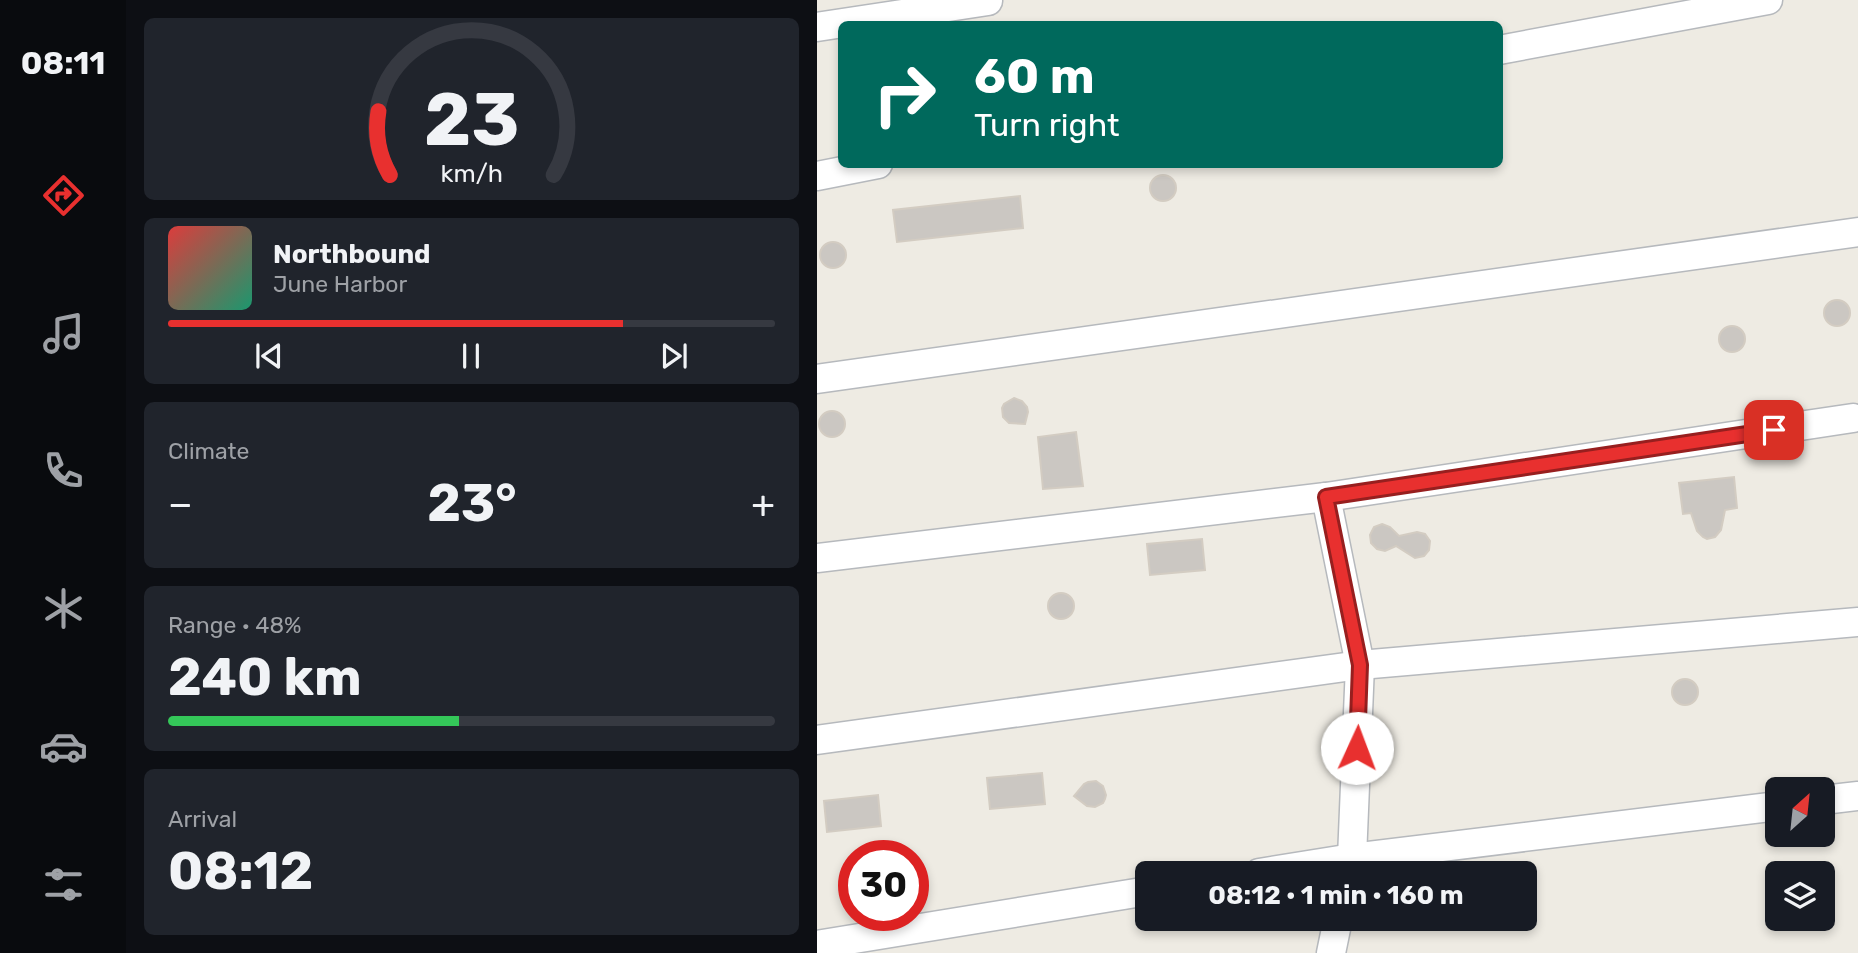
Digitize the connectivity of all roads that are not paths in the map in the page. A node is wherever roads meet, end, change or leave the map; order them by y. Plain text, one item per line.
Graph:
1 (1768, 0) edge
2 (988, 1) edge
3 (856, 21) edge
4 (838, 24) edge
5 (817, 27) edge
6 (1503, 49) edge
7 (858, 168) edge
8 (817, 176) edge
9 (1858, 232) edge
10 (817, 379) edge
11 (1853, 418) dead end
12 (1326, 497) junction
13 (817, 558) edge
14 (1858, 622) edge
15 (1360, 665) junction
16 (817, 740) edge
17 (1858, 796) edge
18 (1835, 799) edge
19 (1765, 808) edge
20 (1350, 861) edge
21 (1386, 861) edge
22 (1135, 893) edge
23 (1336, 931) edge
24 (817, 945) edge
25 (1331, 953) edge

1 - 6 street
2 - 3 street
4 - 5 street
7 - 8 street
9 - 10 street
11 - 12 street
12 - 13 street
12 - 15 street
14 - 15 street
15 - 16 street
15 - 20 street
17 - 18 street
19 - 21 street
22 - 24 street
23 - 25 street

